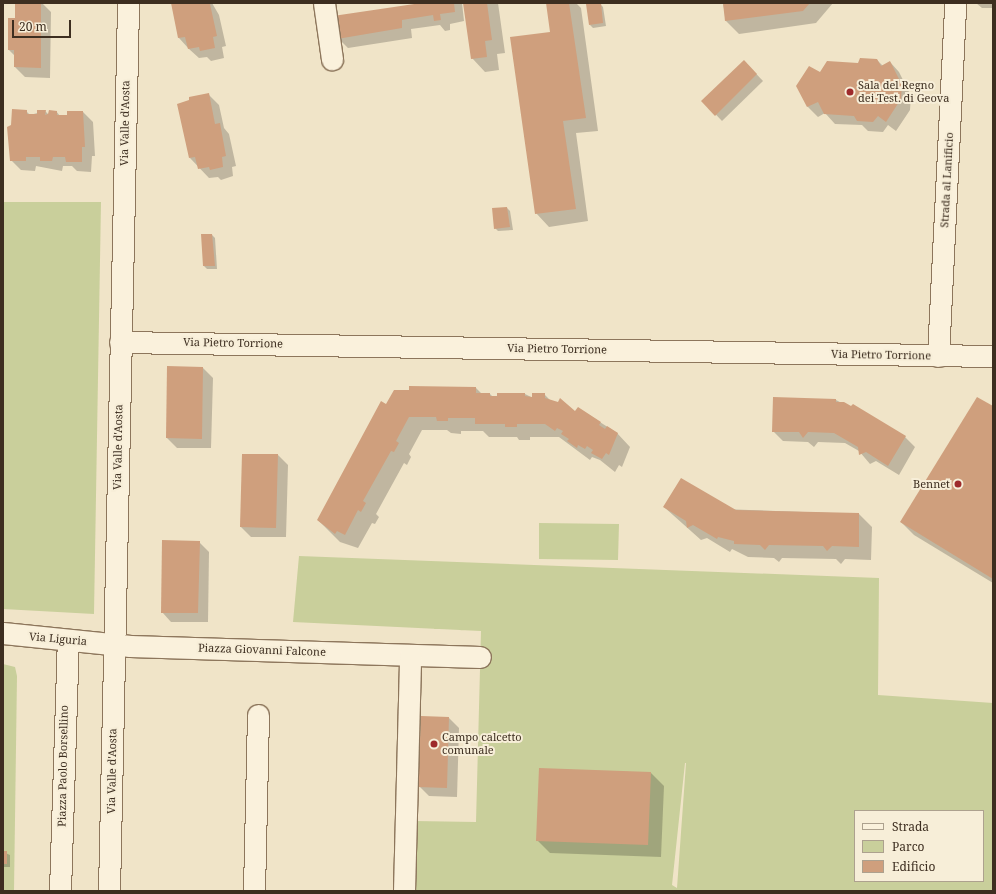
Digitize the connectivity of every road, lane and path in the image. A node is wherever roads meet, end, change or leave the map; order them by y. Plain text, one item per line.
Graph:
1 (128, 3) edge
2 (324, 3) edge
3 (955, 3) edge
4 (332, 59) dead end
5 (120, 342) junction
6 (938, 356) junction
7 (993, 356) edge
8 (3, 633) edge
9 (68, 641) junction
10 (114, 643) junction
11 (410, 655) junction
12 (480, 657) dead end
13 (258, 715) dead end
14 (60, 891) edge
15 (109, 891) edge
16 (254, 891) edge
17 (404, 891) edge

1 - 5 street, Via Valle d'Aosta
2 - 4 street
3 - 6 street, Strada al Lanificio
5 - 6 street, Via Pietro Torrione
5 - 10 street, Via Valle d'Aosta
6 - 7 street, Via Pietro Torrione
8 - 9 street, Via Liguria
9 - 10 street, Via Liguria
9 - 14 street, Piazza Paolo Borsellino
10 - 11 street, Piazza Giovanni Falcone
10 - 15 street, Via Valle d'Aosta
11 - 12 street, Piazza Giovanni Falcone
11 - 17 street
13 - 16 street

